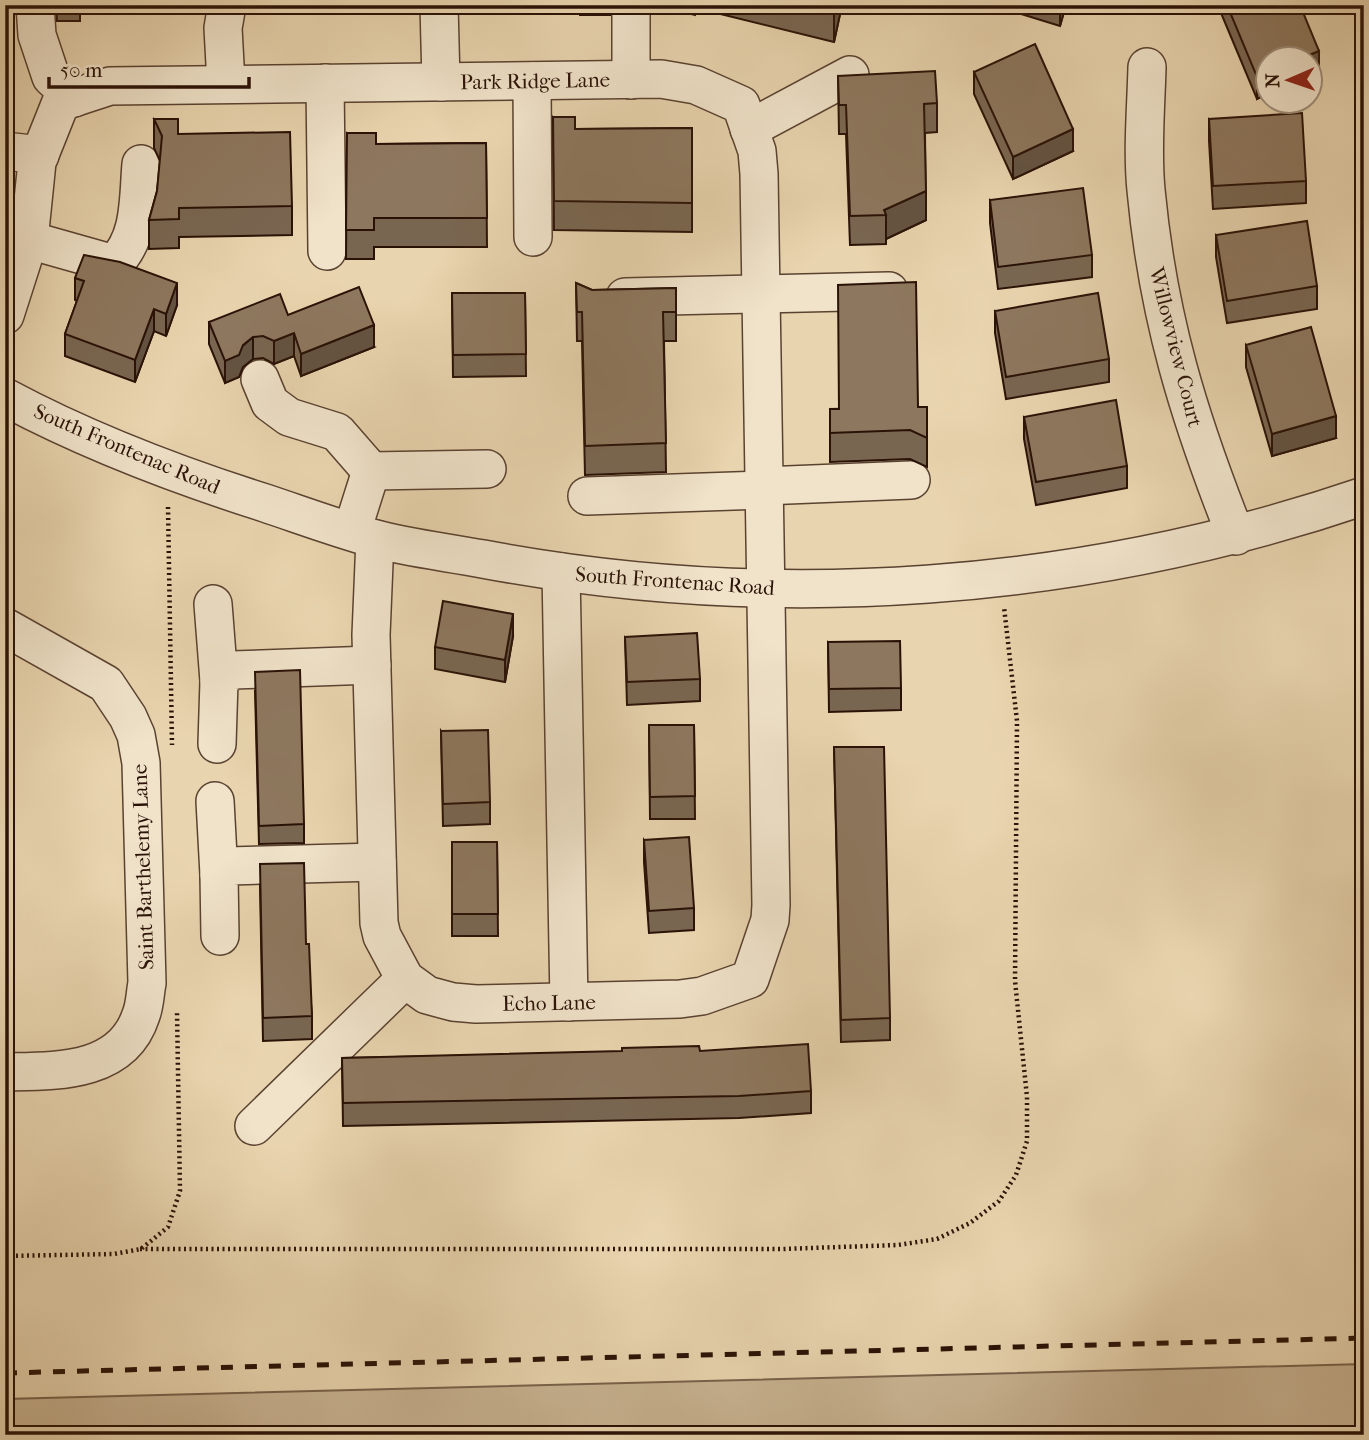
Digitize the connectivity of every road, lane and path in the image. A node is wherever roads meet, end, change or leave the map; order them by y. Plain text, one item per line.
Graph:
1 (36, 5) edge
2 (227, 5) edge
3 (439, 5) edge
4 (631, 5) edge
5 (1147, 68) dead end
6 (850, 75) edge
7 (631, 80) junction
8 (532, 81) junction
9 (441, 82) junction
10 (226, 83) junction
11 (325, 83) junction
12 (74, 98) junction
13 (749, 129) junction
14 (23, 153) edge
15 (141, 164) dead end
16 (533, 237) dead end
17 (29, 240) junction
18 (327, 251) dead end
19 (914, 291) edge
20 (760, 292) junction
21 (592, 298) edge
22 (5, 316) edge
23 (260, 379) dead end
24 (5, 397) edge
25 (486, 470) dead end
26 (371, 471) junction
27 (911, 480) dead end
28 (763, 488) junction
29 (587, 496) dead end
30 (1364, 496) edge
31 (364, 535) junction
32 (1236, 536) junction
33 (561, 572) junction
34 (1000, 578) junction
35 (764, 590) junction
36 (213, 604) dead end
37 (5, 627) edge
38 (372, 665) junction
39 (219, 681) junction
40 (218, 744) dead end
41 (215, 801) dead end
42 (377, 862) junction
43 (219, 875) junction
44 (220, 936) dead end
45 (405, 979) junction
46 (569, 1002) junction
47 (5, 1072) edge
48 (254, 1126) dead end
49 (140, 1250) dead end

1 - 12 street
2 - 10 street
3 - 9 street
4 - 7 street
5 - 32 street, Willowview Court
6 - 13 street
7 - 8 street, Park Ridge Lane
7 - 13 street, Park Ridge Lane
8 - 9 street, Park Ridge Lane
8 - 16 street
9 - 11 street, Park Ridge Lane
10 - 11 street, Park Ridge Lane
10 - 12 street, Park Ridge Lane
11 - 18 street
12 - 14 street
13 - 20 street, Park Ridge Lane
14 - 17 street
15 - 17 street
17 - 22 street
19 - 20 street
20 - 21 street
20 - 28 street, Park Ridge Lane
23 - 26 street
24 - 31 street, South Frontenac Road
25 - 26 street
26 - 31 street
27 - 28 street
28 - 29 street
28 - 35 street, Park Ridge Lane
30 - 32 street, South Frontenac Road
31 - 33 street, South Frontenac Road
31 - 38 street
32 - 34 street, South Frontenac Road
33 - 35 street, South Frontenac Road
33 - 46 street
34 - 35 street, South Frontenac Road
34 - 49 path
35 - 46 street, Echo Lane
36 - 39 street
37 - 47 street, Saint Barthelemy Lane
38 - 39 street
38 - 42 street
39 - 40 street
41 - 43 street
42 - 43 street
42 - 45 street
43 - 44 street
45 - 46 street, Echo Lane
45 - 48 street

